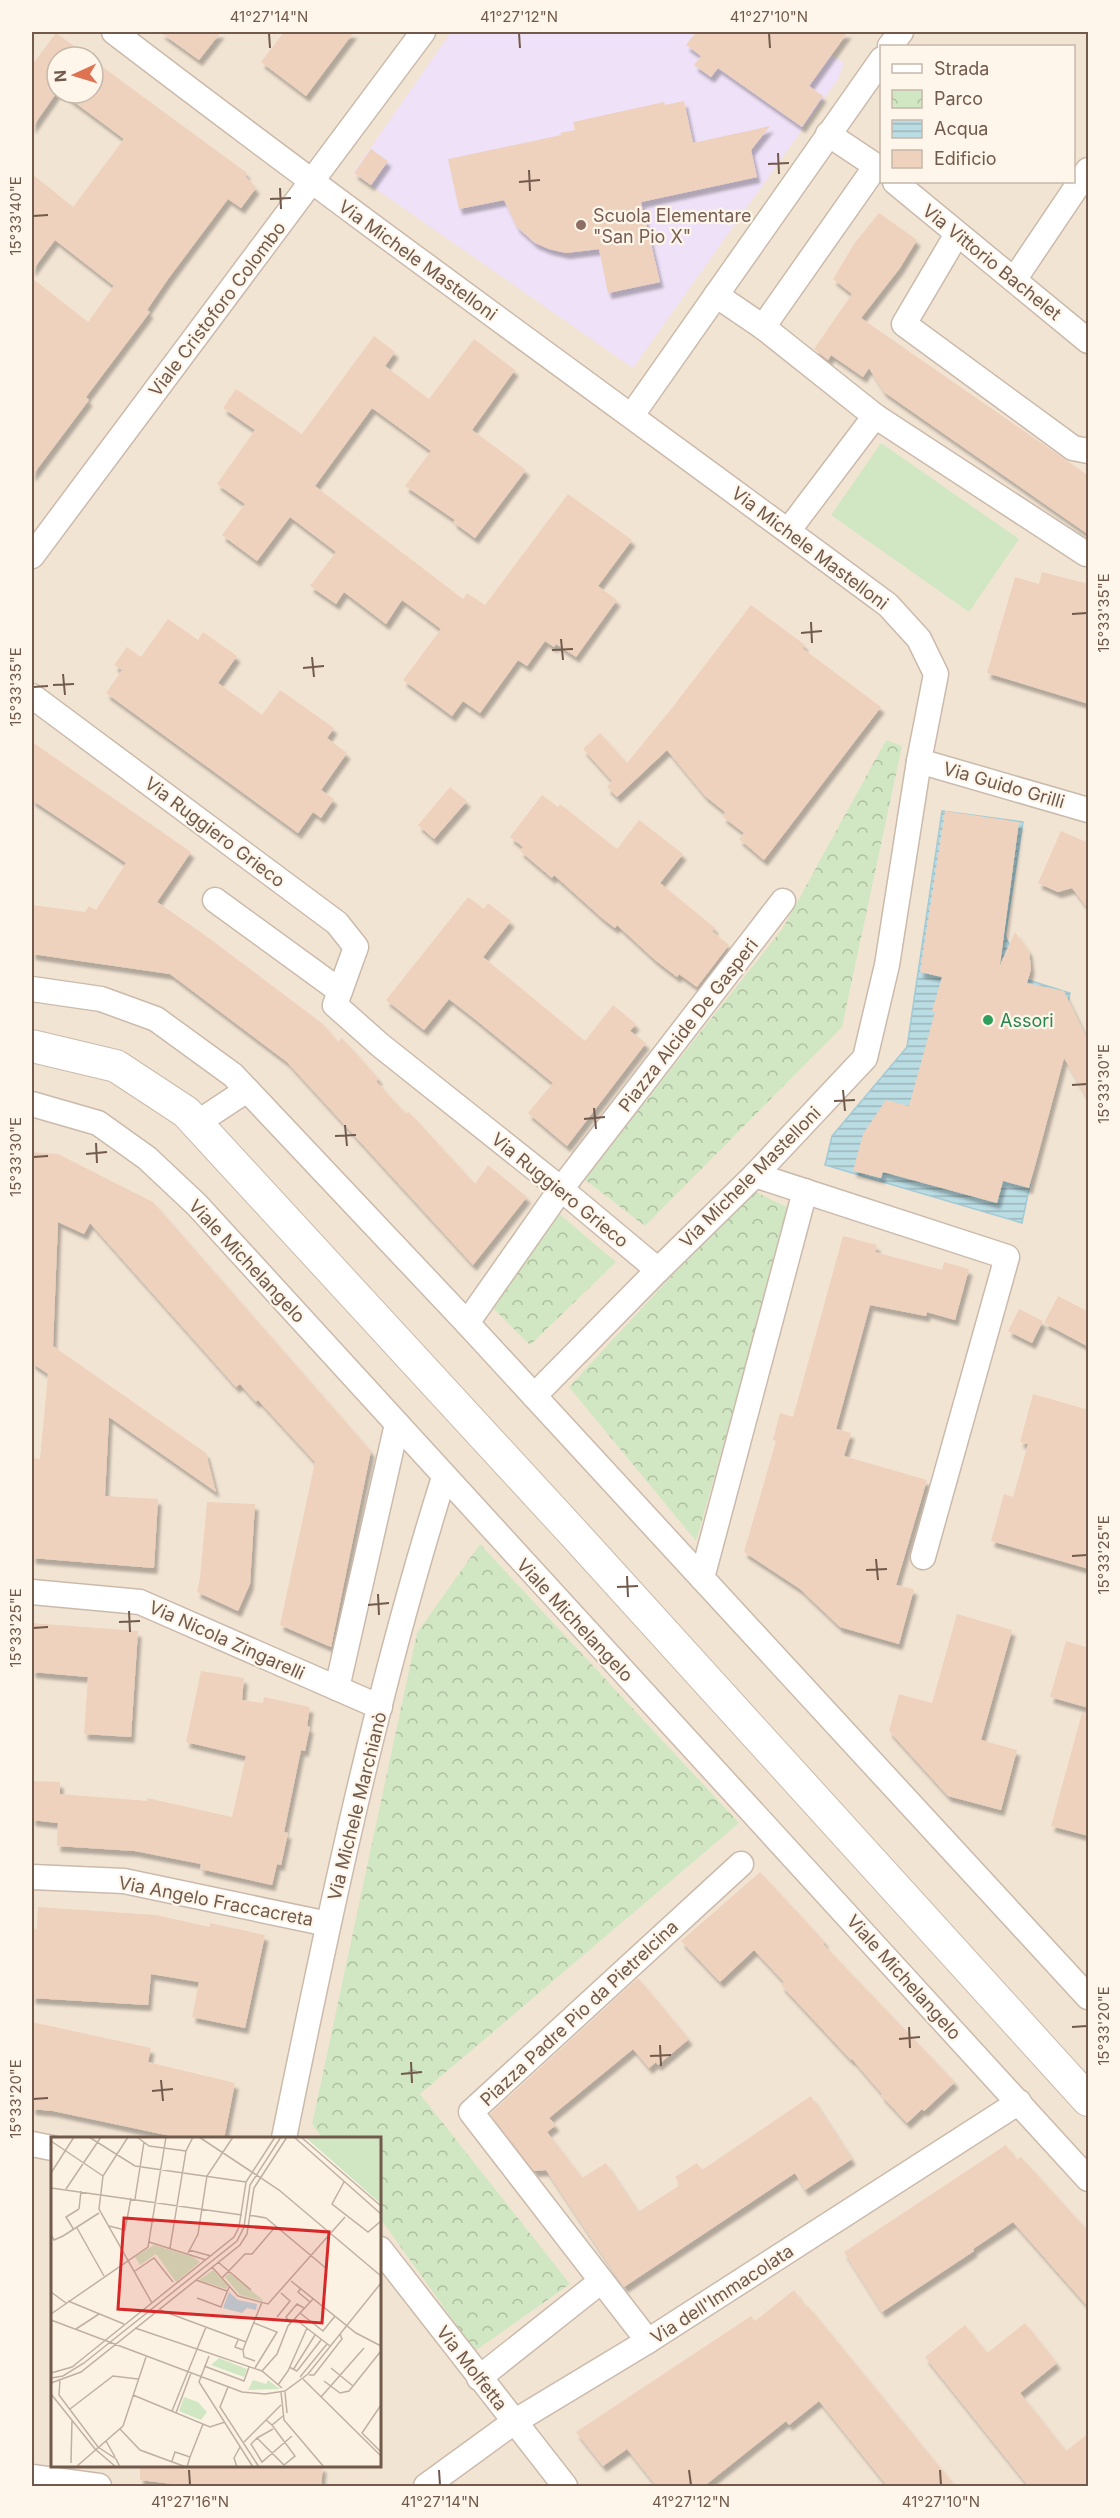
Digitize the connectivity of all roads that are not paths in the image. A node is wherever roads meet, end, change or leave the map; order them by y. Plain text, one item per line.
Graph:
1 (114, 32) edge
2 (423, 32) edge
3 (901, 32) edge
4 (891, 45) edge
5 (880, 62) edge
6 (828, 134) junction
7 (879, 168) edge
8 (1089, 170) edge
9 (312, 183) junction
10 (896, 183) edge
11 (957, 234) junction
12 (1014, 280) junction
13 (716, 295) junction
14 (763, 327) junction
15 (1089, 341) edge
16 (632, 415) junction
17 (875, 416) junction
18 (1089, 452) edge
19 (788, 531) junction
20 (1086, 554) dead end
21 (32, 556) edge
22 (32, 696) edge
23 (919, 761) junction
24 (1089, 810) edge
25 (215, 900) dead end
26 (783, 901) dead end
27 (32, 988) edge
28 (340, 991) junction
29 (32, 1046) edge
30 (248, 1090) junction
31 (32, 1104) edge
32 (197, 1123) junction
33 (755, 1175) junction
34 (561, 1189) junction
35 (805, 1191) junction
36 (657, 1269) junction
37 (466, 1323) junction
38 (534, 1396) junction
39 (397, 1424) junction
40 (444, 1477) junction
41 (923, 1557) dead end
42 (702, 1578) junction
43 (32, 1592) edge
44 (337, 1688) junction
45 (380, 1707) junction
46 (741, 1864) dead end
47 (32, 1876) edge
48 (328, 1924) junction
49 (1089, 1997) edge
50 (1089, 2100) edge
51 (1019, 2102) junction
52 (284, 2137) edge
53 (32, 2144) edge
54 (51, 2148) edge
55 (1089, 2179) edge
56 (381, 2250) edge
57 (600, 2282) junction
58 (648, 2341) junction
59 (479, 2378) junction
60 (514, 2422) junction
61 (32, 2477) edge
62 (99, 2487) edge
63 (426, 2487) edge
64 (565, 2487) edge

1 - 9 street, Via Michele Mastelloni
2 - 9 street, Viale Cristoforo Colombo
3 - 4 street
5 - 6 street
6 - 7 street
6 - 13 street
7 - 14 street
8 - 12 street
9 - 16 street, Via Michele Mastelloni
9 - 21 street, Viale Cristoforo Colombo
10 - 11 street, Via Vittorio Bachelet
11 - 12 street, Via Vittorio Bachelet
11 - 18 street
12 - 15 street, Via Vittorio Bachelet
13 - 14 street
13 - 16 street
14 - 17 street
16 - 19 street, Via Michele Mastelloni
17 - 19 street
17 - 20 street
19 - 23 street, Via Michele Mastelloni
22 - 28 street, Via Ruggiero Grieco
23 - 24 street, Via Guido Grilli
23 - 33 street, Via Michele Mastelloni
25 - 28 street
26 - 34 street, Piazza Alcide De Gasperi
27 - 30 street
28 - 34 street, Via Ruggiero Grieco
29 - 32 street
30 - 32 street
30 - 37 street
31 - 39 street, Viale Michelangelo
32 - 50 street
33 - 35 street
33 - 36 street, Via Michele Mastelloni
34 - 36 street, Via Ruggiero Grieco
34 - 37 street, Piazza Alcide De Gasperi
35 - 41 street
35 - 42 street
36 - 38 street, Via Michele Mastelloni
37 - 38 street
38 - 42 street
39 - 40 street, Viale Michelangelo
39 - 44 street
40 - 45 street, Via Michele Marchianò
40 - 51 street, Viale Michelangelo
42 - 49 street
43 - 44 street, Via Nicola Zingarelli
44 - 45 street, Via Nicola Zingarelli
45 - 48 street, Via Michele Marchianò
46 - 57 street, Piazza Padre Pio da Pietrelcina
47 - 48 street, Via Angelo Fraccacreta
48 - 52 street, Via Michele Marchianò
51 - 55 street, Viale Michelangelo
51 - 58 street, Via dell'Immacolata
53 - 54 street
56 - 59 street, Via Molfetta
57 - 58 street, Piazza Padre Pio da Pietrelcina
57 - 59 street
58 - 60 street, Via dell'Immacolata
59 - 60 street, Via Molfetta
60 - 63 street, Via dell'Immacolata
60 - 64 street, Via Molfetta
61 - 62 street

